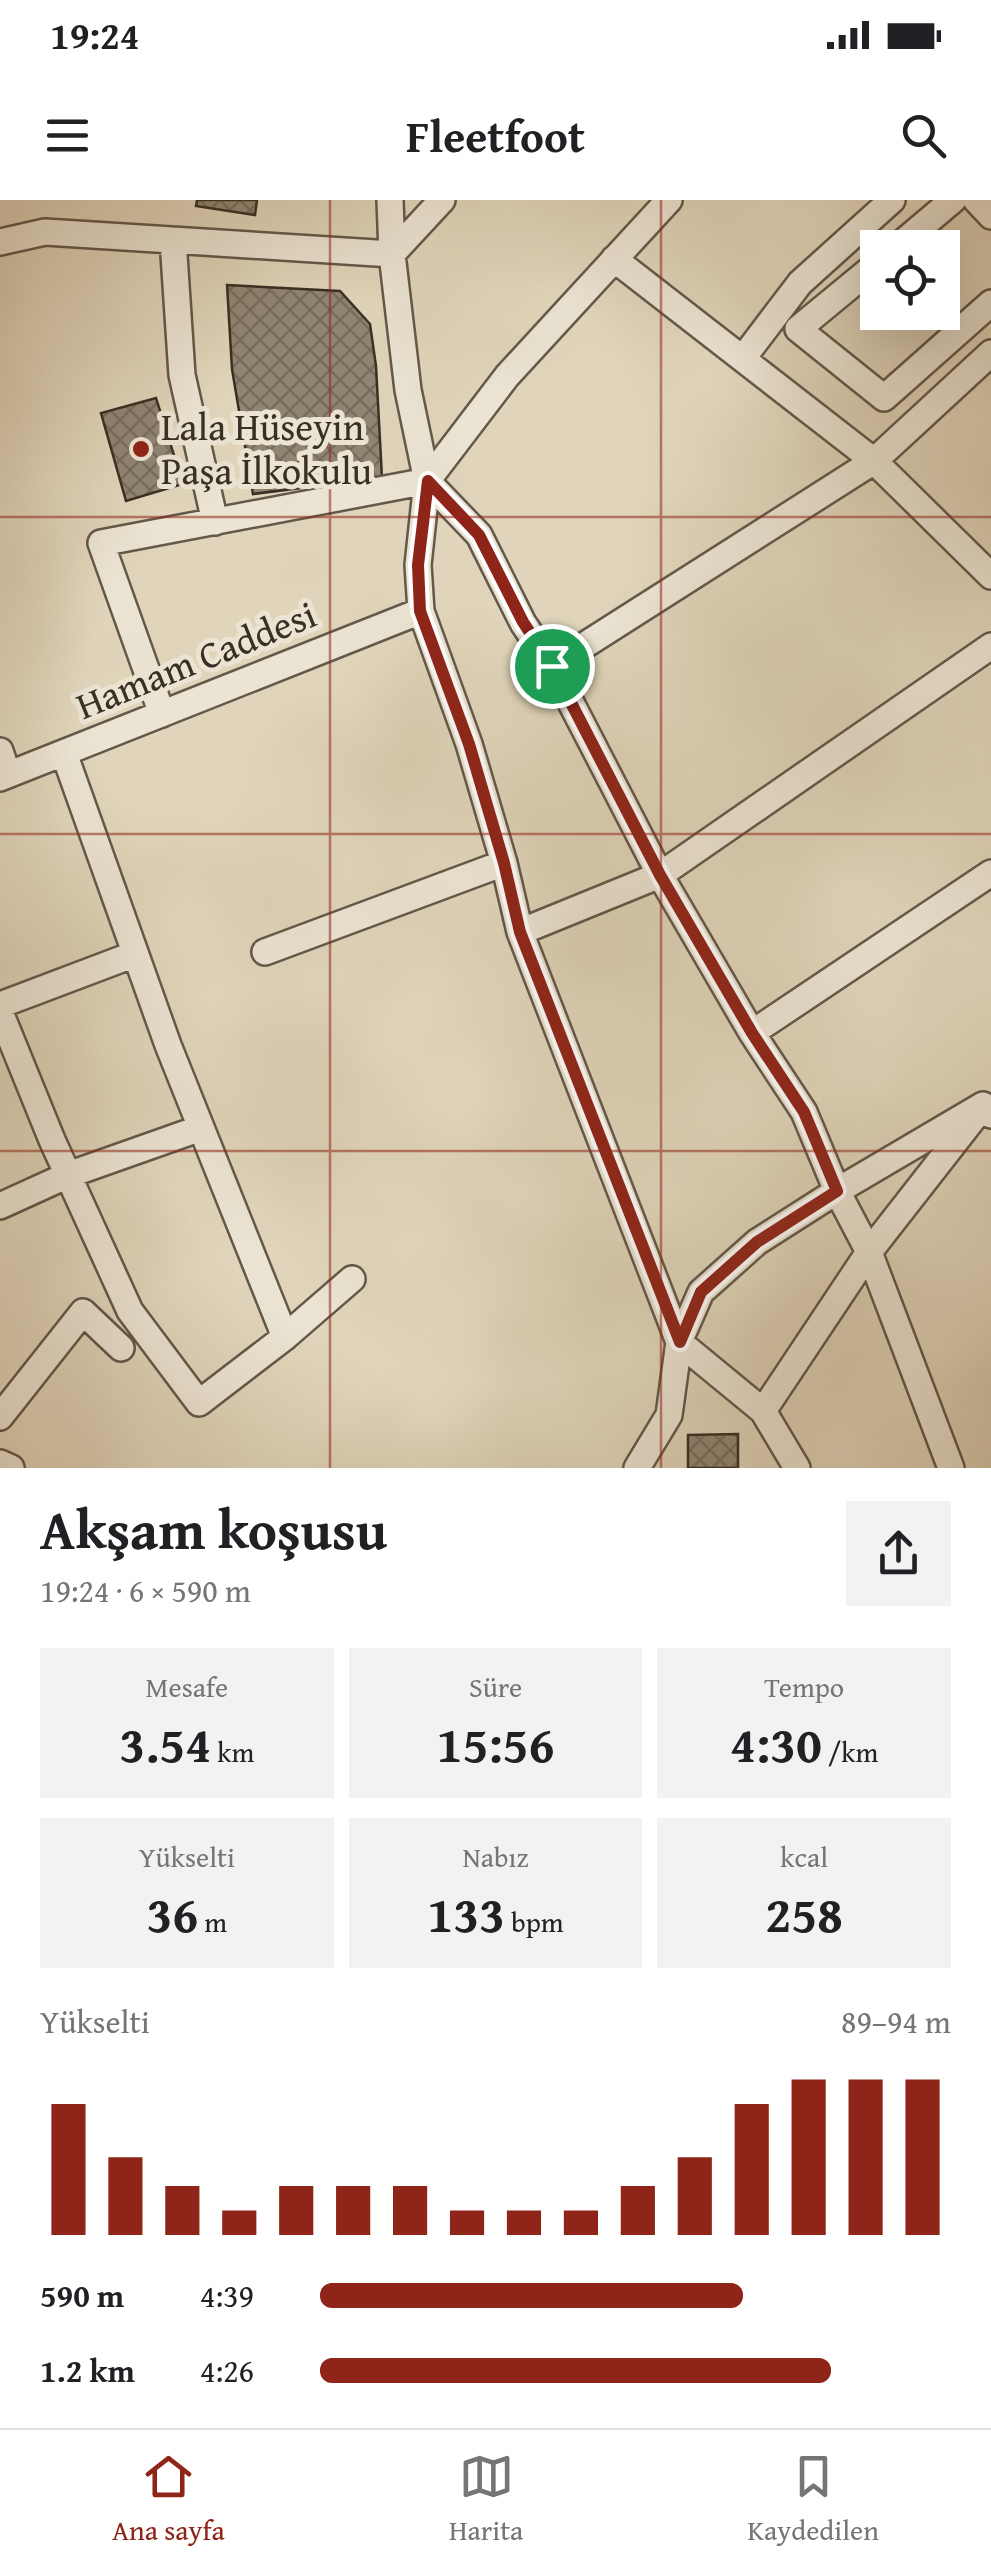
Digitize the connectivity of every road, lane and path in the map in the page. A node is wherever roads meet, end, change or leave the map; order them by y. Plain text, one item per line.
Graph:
1 (390, 200) edge
2 (442, 200) edge
3 (668, 200) edge
4 (954, 200) edge
5 (976, 200) edge
6 (875, 205) edge
7 (991, 216) edge
8 (918, 230) edge
9 (172, 240) junction
10 (0, 242) edge
11 (392, 254) junction
12 (614, 259) junction
13 (860, 278) edge
14 (991, 302) edge
15 (960, 330) edge
16 (960, 330) edge
17 (991, 353) edge
18 (743, 358) junction
19 (874, 461) junction
20 (428, 481) junction
21 (215, 522) junction
22 (991, 576) edge
23 (420, 611) junction
24 (991, 646) edge
25 (552, 666) junction
26 (162, 714) junction
27 (64, 753) junction
28 (3, 768) edge
29 (504, 863) junction
30 (991, 873) edge
31 (660, 875) junction
32 (520, 932) junction
33 (266, 952) dead end
34 (135, 954) junction
35 (0, 1008) edge
36 (752, 1033) junction
37 (988, 1107) edge
38 (201, 1128) junction
39 (68, 1176) junction
40 (837, 1191) junction
41 (0, 1206) edge
42 (869, 1252) junction
43 (352, 1279) dead end
44 (285, 1337) junction
45 (680, 1342) junction
46 (121, 1348) dead end
47 (763, 1412) junction
48 (0, 1416) edge
49 (0, 1464) edge
50 (11, 1468) edge
51 (637, 1468) edge
52 (798, 1468) edge
53 (950, 1468) edge

1 - 11 street
2 - 11 street
3 - 12 street
4 - 8 street
5 - 7 street
6 - 18 street
9 - 10 street
9 - 11 street
9 - 21 street
11 - 20 street
12 - 18 street
12 - 20 street
13 - 15 street
14 - 16 street
17 - 19 street
18 - 19 street
19 - 22 street
19 - 25 street
20 - 21 street
20 - 23 street
20 - 25 street
21 - 26 street
23 - 26 street, Hamam Caddesi
23 - 29 street
24 - 31 street
25 - 31 street
26 - 27 street, Hamam Caddesi
27 - 28 street, Hamam Caddesi
27 - 34 street
29 - 32 street
29 - 33 street
30 - 36 street
31 - 32 street
31 - 36 street
32 - 45 street
34 - 35 street
34 - 38 street
35 - 39 street
36 - 40 street
37 - 40 street
37 - 42 street
38 - 39 street
38 - 44 street
39 - 41 street
39 - 44 street
40 - 42 street
40 - 45 street
42 - 47 street
42 - 53 street
43 - 44 street
45 - 47 street
45 - 51 street
46 - 48 street
47 - 52 street
49 - 50 street

